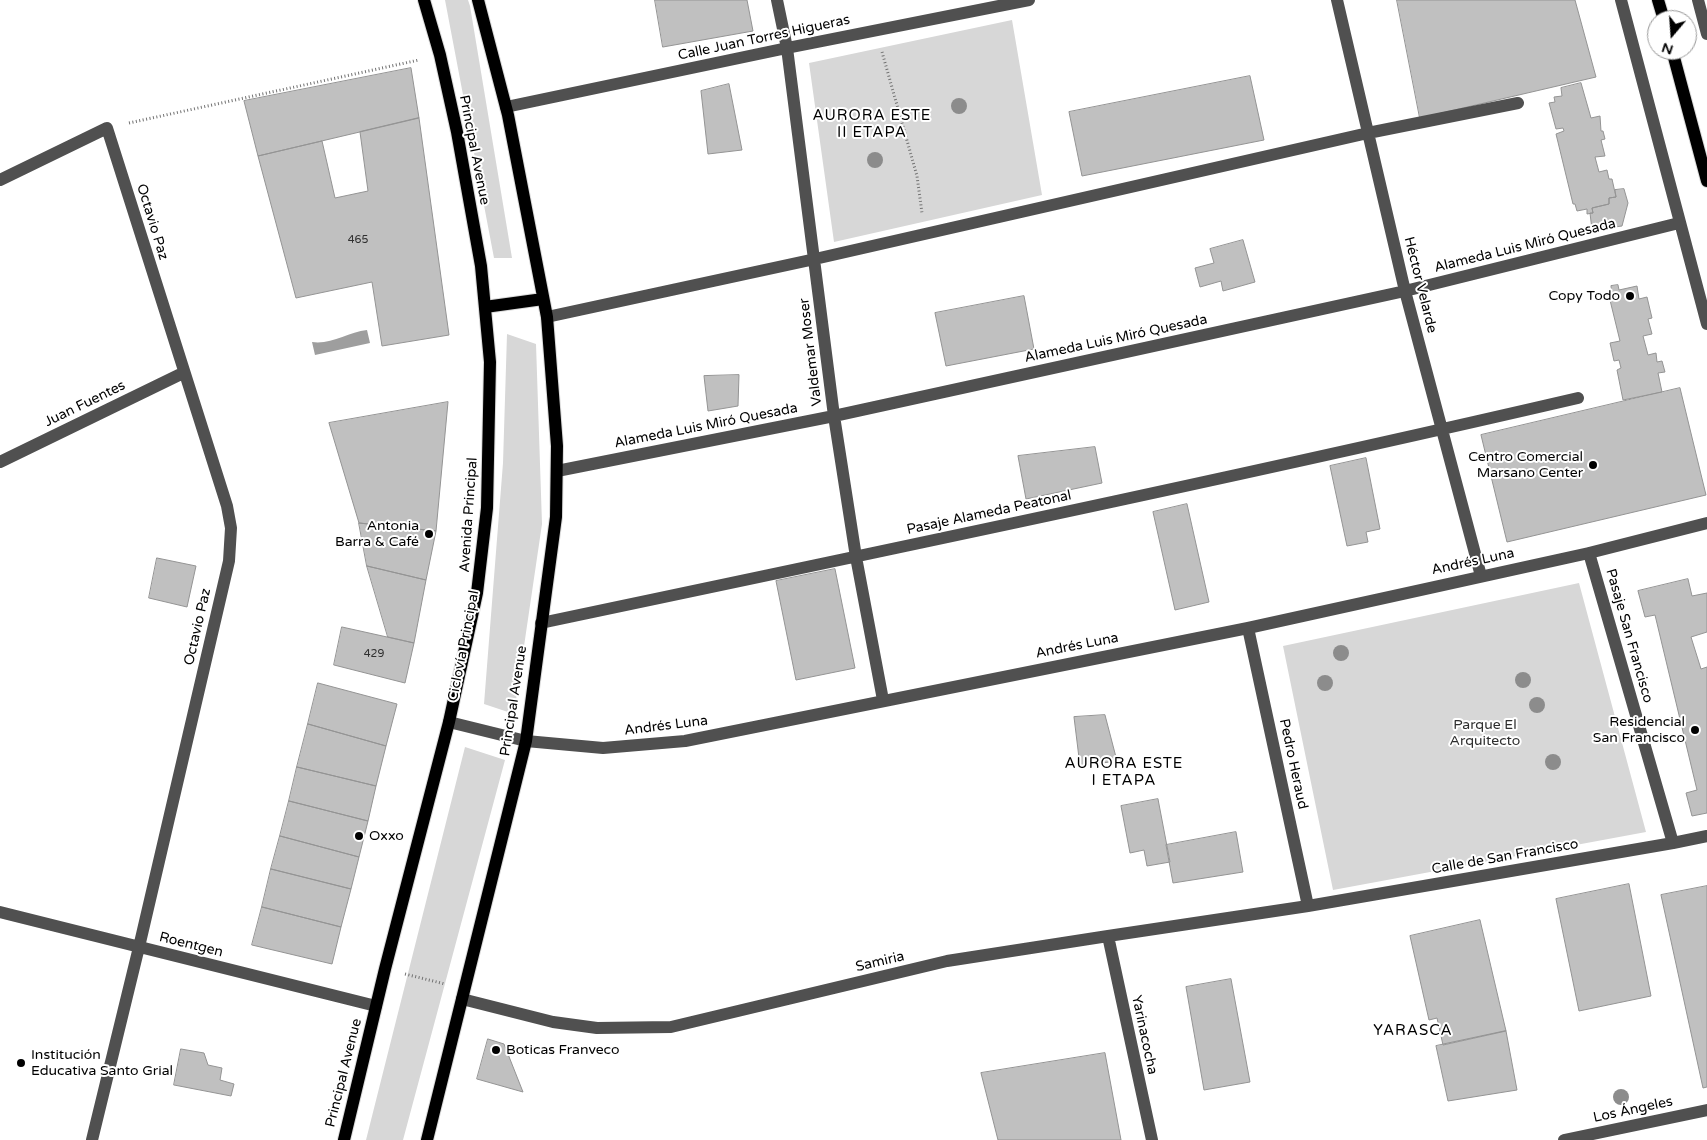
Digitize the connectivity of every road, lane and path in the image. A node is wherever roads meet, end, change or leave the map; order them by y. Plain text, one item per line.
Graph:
1 (424, 0) edge
2 (478, 0) edge
3 (777, 0) edge
4 (1030, 0) edge
5 (1337, 0) edge
6 (1621, 0) edge
7 (1698, 0) edge
8 (875, 30) junction
9 (1707, 34) edge
10 (787, 48) junction
11 (440, 55) junction
12 (1675, 60) edge
13 (1518, 103) dead end
14 (506, 107) junction
15 (106, 128) junction
16 (1368, 133) junction
17 (0, 180) edge
18 (1707, 181) edge
19 (1679, 223) junction
20 (924, 233) junction
21 (815, 259) junction
22 (1405, 291) junction
23 (543, 299) junction
24 (485, 308) junction
25 (547, 317) junction
26 (1707, 324) edge
27 (183, 373) junction
28 (1578, 398) dead end
29 (834, 416) junction
30 (1442, 429) junction
31 (0, 462) edge
32 (557, 471) junction
33 (1707, 523) edge
34 (1589, 553) junction
35 (856, 557) junction
36 (1481, 576) junction
37 (541, 623) junction
38 (1248, 628) junction
39 (883, 700) junction
40 (449, 722) junction
41 (526, 741) junction
42 (1707, 836) edge
43 (1673, 844) junction
44 (1308, 906) junction
45 (0, 912) edge
46 (1108, 936) junction
47 (139, 948) junction
48 (385, 970) junction
49 (463, 994) junction
50 (376, 1006) junction
51 (1707, 1110) edge
52 (92, 1140) edge
53 (344, 1140) edge
54 (427, 1140) edge
55 (1152, 1140) edge
56 (1564, 1140) edge

1 - 11 main road, Principal Avenue
2 - 14 main road
3 - 10 street, Valdemar Moser
4 - 8 street, Calle Juan Torres Higueras
5 - 16 street, Héctor Velarde
6 - 19 street
7 - 9 street
8 - 10 street, Calle Juan Torres Higueras
8 - 20 path
10 - 14 street, Calle Juan Torres Higueras
10 - 21 street, Valdemar Moser
11 - 15 path
11 - 24 main road, Principal Avenue
12 - 18 main road
13 - 16 street
14 - 23 main road
15 - 17 street
15 - 27 street, Octavio Paz
16 - 20 street
16 - 22 street, Héctor Velarde
19 - 22 street, Alameda Luis Miró Quesada
19 - 26 street
20 - 21 street
21 - 25 street
21 - 29 street, Valdemar Moser
22 - 29 street, Alameda Luis Miró Quesada
22 - 30 street, Héctor Velarde
23 - 24 main road
23 - 25 main road
24 - 40 main road, Avenida Principal
25 - 32 main road, Principal Avenue
27 - 31 street, Juan Fuentes
27 - 47 street, Octavio Paz
28 - 30 street, Pasaje Alameda Peatonal
29 - 32 street, Alameda Luis Miró Quesada
29 - 35 street, Valdemar Moser
30 - 35 street, Pasaje Alameda Peatonal
30 - 36 street, Héctor Velarde
32 - 37 main road, Principal Avenue
33 - 34 street, Andrés Luna
34 - 36 street, Andrés Luna
34 - 43 street, Pasaje San Francisco
35 - 37 street, Pasaje Alameda Peatonal
35 - 39 street, Valdemar Moser
36 - 38 street, Andrés Luna
37 - 41 main road, Principal Avenue
38 - 39 street, Andrés Luna
38 - 44 street, Pedro Heraud
39 - 41 street, Andrés Luna
40 - 41 street, Andrés Luna
40 - 48 main road, Principal Avenue
41 - 49 main road, Principal Avenue
42 - 43 street, Calle de San Francisco
43 - 44 street, Calle de San Francisco
44 - 46 street, Samiria
45 - 47 street, Roentgen
46 - 49 street, Samiria
46 - 55 street, Yarinacocha
47 - 50 street, Roentgen
47 - 52 street, Octavio Paz
48 - 49 path
48 - 50 main road, Principal Avenue
49 - 54 main road, Principal Avenue
50 - 53 main road, Principal Avenue
51 - 56 street, Los Ángeles

